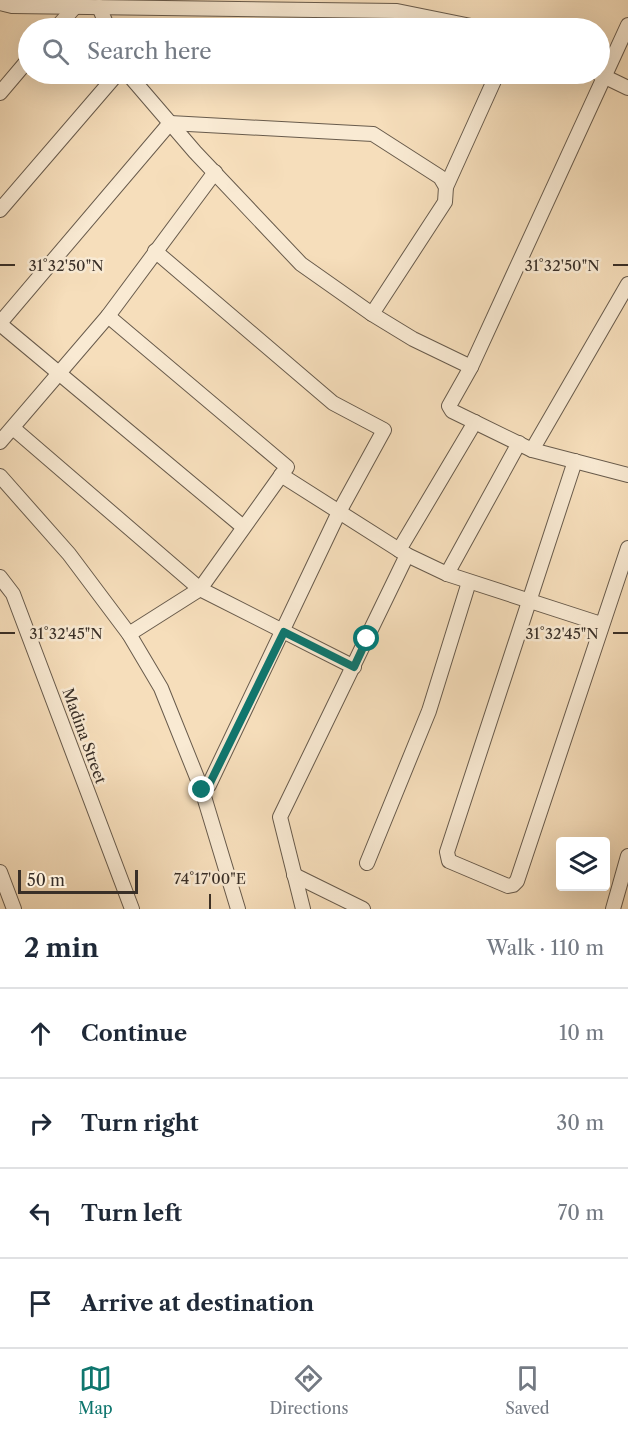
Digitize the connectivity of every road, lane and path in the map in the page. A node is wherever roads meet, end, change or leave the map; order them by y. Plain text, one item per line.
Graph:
1 (0, 3) edge
2 (75, 7) junction
3 (99, 7) junction
4 (65, 18) edge
5 (104, 18) edge
6 (434, 18) edge
7 (628, 25) edge
8 (610, 58) edge
9 (18, 72) edge
10 (610, 79) edge
11 (108, 84) edge
12 (137, 84) edge
13 (492, 84) edge
14 (597, 84) edge
15 (628, 88) edge
16 (0, 93) edge
17 (170, 123) junction
18 (215, 172) junction
19 (446, 187) junction
20 (0, 210) edge
21 (155, 251) junction
22 (628, 284) edge
23 (372, 314) junction
24 (108, 316) junction
25 (0, 324) edge
26 (471, 367) junction
27 (59, 373) junction
28 (475, 422) junction
29 (13, 428) junction
30 (0, 442) edge
31 (525, 446) junction
32 (575, 461) junction
33 (280, 475) junction
34 (628, 475) edge
35 (0, 476) edge
36 (339, 512) junction
37 (242, 526) junction
38 (628, 548) edge
39 (403, 552) junction
40 (447, 574) junction
41 (0, 577) edge
42 (469, 582) junction
43 (200, 589) junction
44 (530, 601) junction
45 (601, 624) junction
46 (284, 632) junction
47 (129, 634) junction
48 (354, 667) junction
49 (202, 790) junction
50 (628, 856) edge
51 (367, 863) dead end
52 (0, 872) edge
53 (294, 875) junction
54 (623, 894) edge
55 (14, 909) edge
56 (132, 909) edge
57 (238, 909) edge
58 (303, 909) edge
59 (363, 909) edge
60 (613, 909) edge

1 - 2 street
2 - 3 street
2 - 4 street
3 - 5 street
3 - 6 street
7 - 8 street
9 - 16 street
10 - 15 street
11 - 20 street
12 - 17 street
13 - 19 street
14 - 26 street
17 - 18 street
17 - 19 street
17 - 25 street
18 - 21 street
18 - 23 street
19 - 23 street
21 - 24 street
21 - 36 street
22 - 31 street
23 - 26 street
24 - 27 street
24 - 33 street
25 - 27 street
26 - 28 street
27 - 29 street
27 - 37 street
28 - 31 street
28 - 39 street
29 - 30 street
29 - 43 street
31 - 32 street
31 - 40 street
32 - 34 street
32 - 44 street
33 - 36 street
33 - 37 street
35 - 47 street
36 - 39 street
36 - 46 street
37 - 43 street
38 - 45 street
39 - 40 street
39 - 48 street
40 - 42 street
41 - 56 street, Madina Street
42 - 44 street
42 - 51 street
43 - 46 street
43 - 47 street
44 - 45 street
44 - 45 street
46 - 48 street
46 - 49 street
47 - 49 street
48 - 53 street
49 - 57 street
50 - 54 street
52 - 55 street
53 - 58 street
53 - 59 street
54 - 60 street

